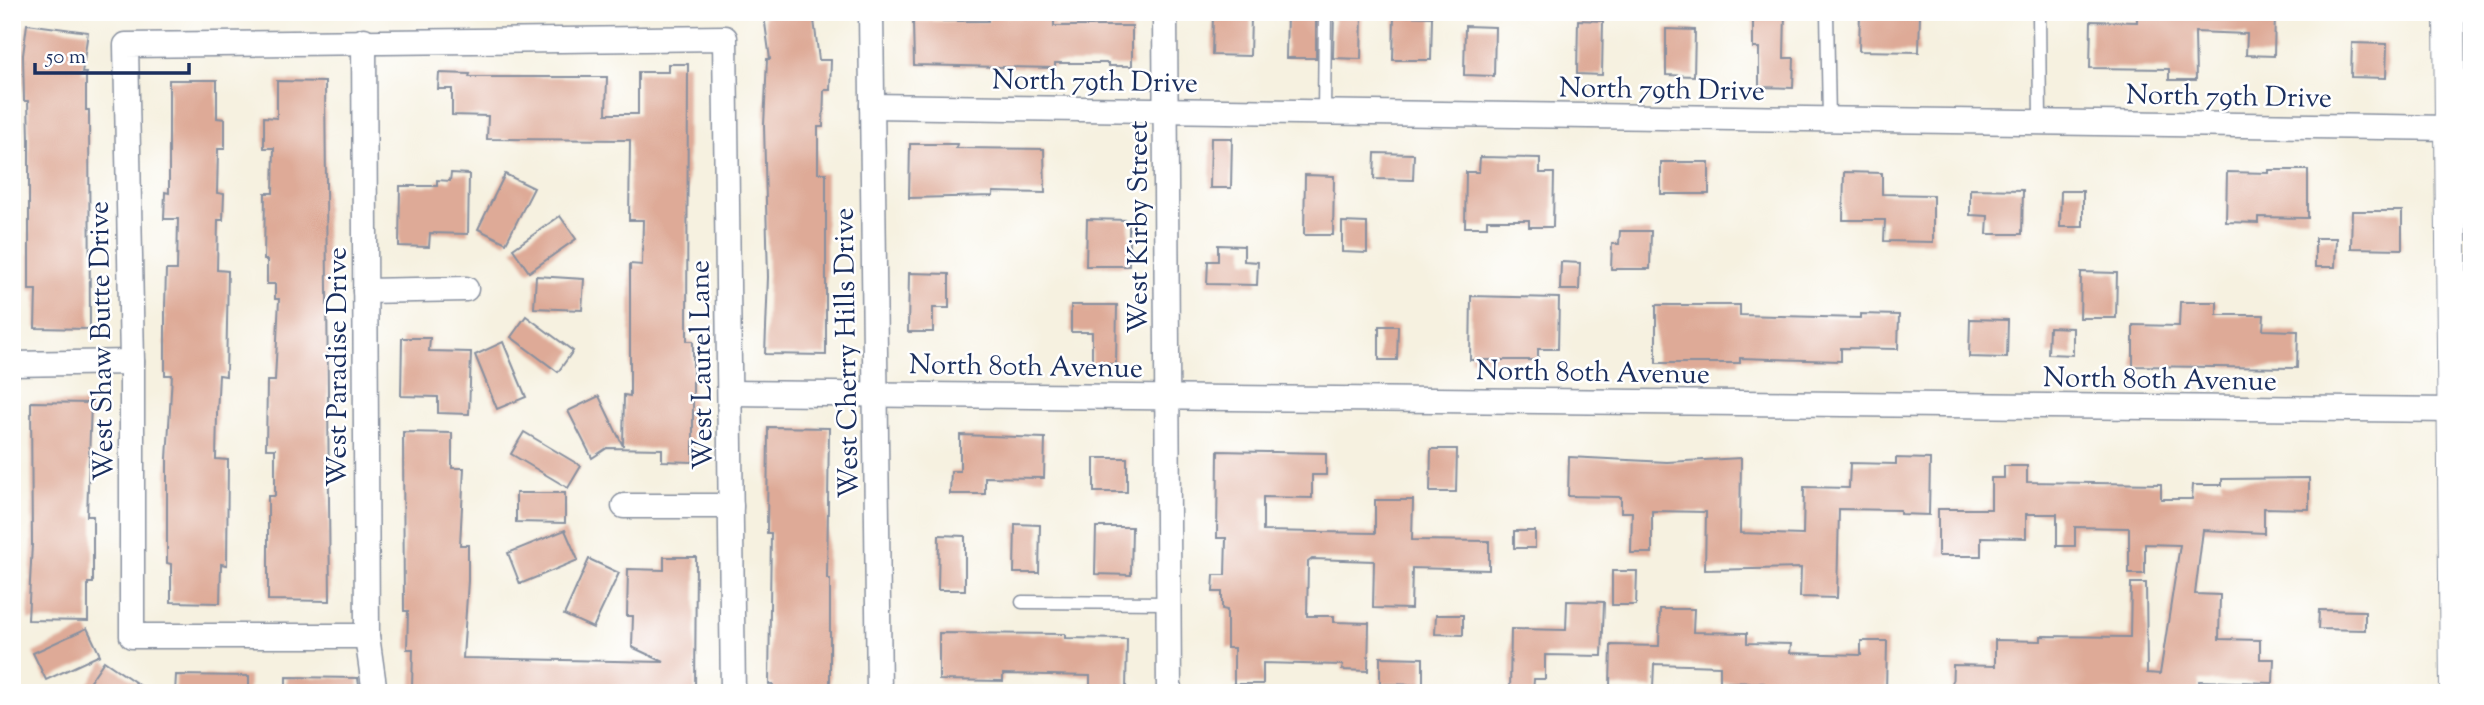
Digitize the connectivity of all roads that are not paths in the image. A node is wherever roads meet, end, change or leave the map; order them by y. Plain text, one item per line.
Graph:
1 (871, 12) edge
2 (1165, 12) edge
3 (1325, 12) edge
4 (1827, 12) edge
5 (2039, 12) edge
6 (2449, 12) edge
7 (364, 40) junction
8 (872, 106) junction
9 (1166, 111) junction
10 (1324, 114) junction
11 (1829, 120) junction
12 (2040, 123) junction
13 (2451, 128) junction
14 (466, 289) dead end
15 (365, 291) junction
16 (132, 362) junction
17 (12, 364) edge
18 (731, 393) junction
19 (875, 393) junction
20 (1167, 396) junction
21 (2454, 410) junction
22 (625, 506) dead end
23 (731, 506) junction
24 (1022, 602) dead end
25 (1168, 603) junction
26 (367, 636) junction
27 (375, 693) edge
28 (733, 693) edge
29 (879, 693) edge
30 (1169, 693) edge
31 (2455, 693) edge

1 - 8 street, West Cherry Hills Drive
2 - 9 street, West Kirby Street
3 - 10 lane
4 - 11 lane
5 - 12 lane
6 - 13 street
7 - 15 street, West Paradise Drive
7 - 16 street, West Shaw Butte Drive
7 - 18 street, West Laurel Lane
8 - 9 street, North 79th Drive
8 - 19 street, West Cherry Hills Drive
9 - 10 street, North 79th Drive
9 - 20 street, West Kirby Street
10 - 11 street, North 79th Drive
11 - 12 street, North 79th Drive
12 - 13 street, North 79th Drive
13 - 21 street
14 - 15 street
15 - 26 street, West Paradise Drive
16 - 17 street
16 - 26 street, West Shaw Butte Drive
18 - 19 street, North 80th Avenue
18 - 23 street, West Laurel Lane
19 - 20 street, North 80th Avenue
19 - 29 street, West Cherry Hills Drive
20 - 21 street, North 80th Avenue
20 - 25 street, West Kirby Street
21 - 31 street
22 - 23 street
23 - 28 street, West Laurel Lane
24 - 25 lane
25 - 30 street, West Kirby Street
26 - 27 street, West Paradise Drive

